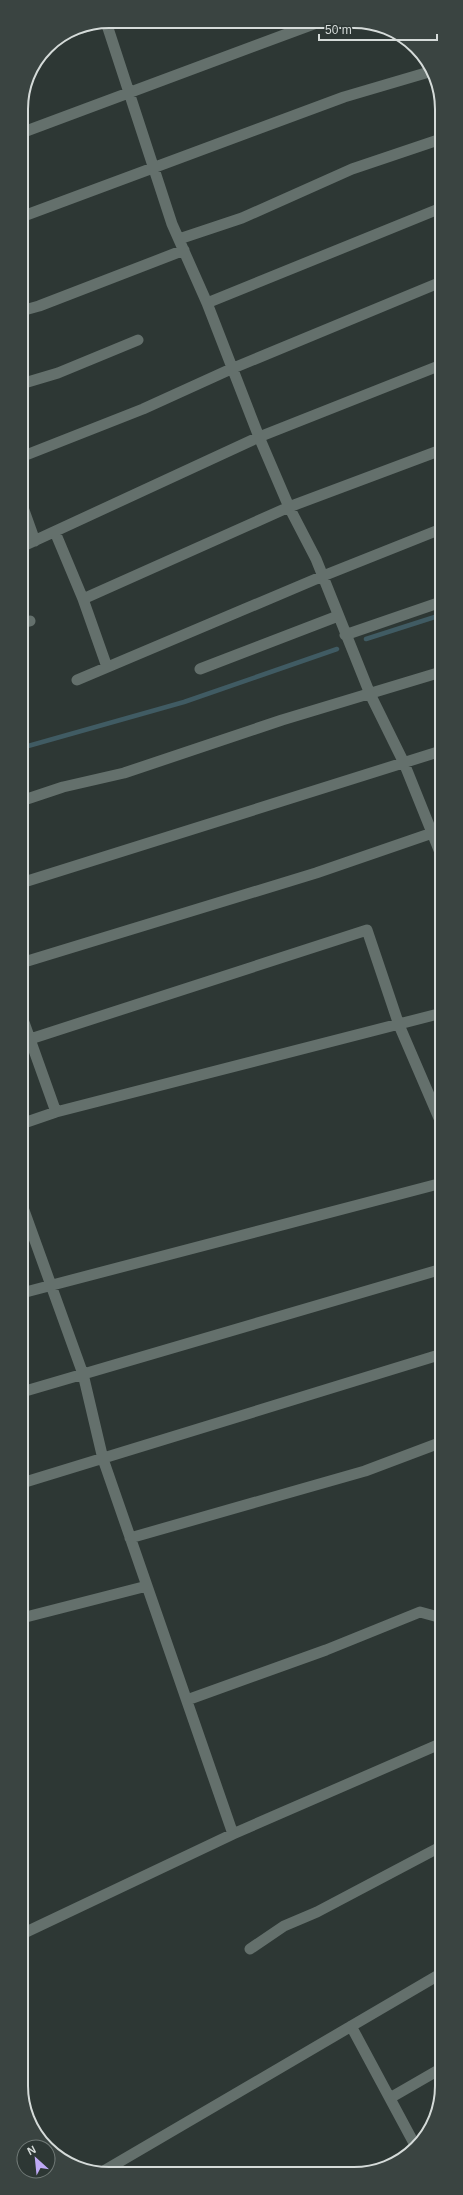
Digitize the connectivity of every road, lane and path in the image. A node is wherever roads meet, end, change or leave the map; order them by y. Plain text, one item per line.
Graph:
1 (108, 28) edge
2 (303, 28) edge
3 (427, 73) edge
4 (128, 94) junction
5 (28, 130) edge
6 (435, 141) edge
7 (153, 168) junction
8 (435, 210) edge
9 (28, 214) edge
10 (179, 239) junction
11 (184, 250) junction
12 (435, 284) edge
13 (207, 303) junction
14 (28, 309) edge
15 (138, 340) dead end
16 (435, 367) edge
17 (231, 369) junction
18 (28, 382) edge
19 (259, 438) junction
20 (435, 452) edge
21 (28, 454) edge
22 (290, 507) junction
23 (28, 522) edge
24 (435, 531) edge
25 (55, 532) junction
26 (35, 541) junction
27 (28, 544) edge
28 (323, 576) junction
29 (83, 599) junction
30 (435, 604) edge
31 (338, 616) junction
32 (345, 635) junction
33 (107, 667) junction
34 (200, 669) dead end
35 (435, 674) edge
36 (77, 680) dead end
37 (370, 694) junction
38 (435, 753) edge
39 (404, 763) junction
40 (28, 799) edge
41 (435, 828) edge
42 (435, 833) edge
43 (28, 881) edge
44 (28, 961) edge
45 (435, 1015) edge
46 (399, 1025) junction
47 (28, 1040) edge
48 (28, 1046) edge
49 (435, 1109) edge
50 (56, 1112) junction
51 (28, 1122) edge
52 (435, 1184) edge
53 (28, 1220) edge
54 (435, 1271) edge
55 (50, 1286) junction
56 (28, 1292) edge
57 (435, 1356) edge
58 (83, 1374) junction
59 (28, 1390) edge
60 (435, 1445) edge
61 (103, 1459) junction
62 (28, 1481) edge
63 (130, 1538) junction
64 (147, 1586) junction
65 (28, 1616) edge
66 (435, 1616) edge
67 (187, 1700) junction
68 (435, 1746) edge
69 (233, 1834) junction
70 (435, 1850) edge
71 (28, 1931) edge
72 (250, 1949) dead end
73 (435, 1977) edge
74 (351, 2026) junction
75 (435, 2072) edge
76 (390, 2098) junction
77 (413, 2141) edge
78 (111, 2167) edge

1 - 4 street
2 - 4 street
3 - 7 street
4 - 5 street
4 - 7 street
6 - 10 street
7 - 9 street
7 - 10 street
8 - 13 street
10 - 11 street
11 - 13 street
11 - 14 street
12 - 17 street
13 - 17 street
15 - 18 street
16 - 19 street
17 - 19 street
17 - 21 street
19 - 22 street
19 - 25 street
20 - 22 street
22 - 28 street
22 - 29 street
23 - 26 street
24 - 28 street
25 - 26 street
25 - 29 street
26 - 27 street
28 - 31 street
28 - 33 street
29 - 33 street
30 - 32 street
31 - 32 street
31 - 34 street
32 - 37 street
33 - 36 street
35 - 37 street
37 - 39 street
37 - 40 street
38 - 39 street
39 - 41 street
39 - 43 street
42 - 44 street
45 - 46 street
46 - 47 street
46 - 49 street
46 - 50 street
48 - 50 street
50 - 51 street
52 - 55 street
53 - 55 street
54 - 58 street
55 - 56 street
55 - 58 street
57 - 61 street
58 - 59 street
58 - 61 street
60 - 63 street
61 - 62 street
61 - 63 street
63 - 64 street
64 - 65 street
64 - 67 street
66 - 67 street
67 - 69 street
68 - 69 street
69 - 71 street
70 - 72 street
73 - 74 street
74 - 76 street
74 - 78 street
75 - 76 street
76 - 77 street

